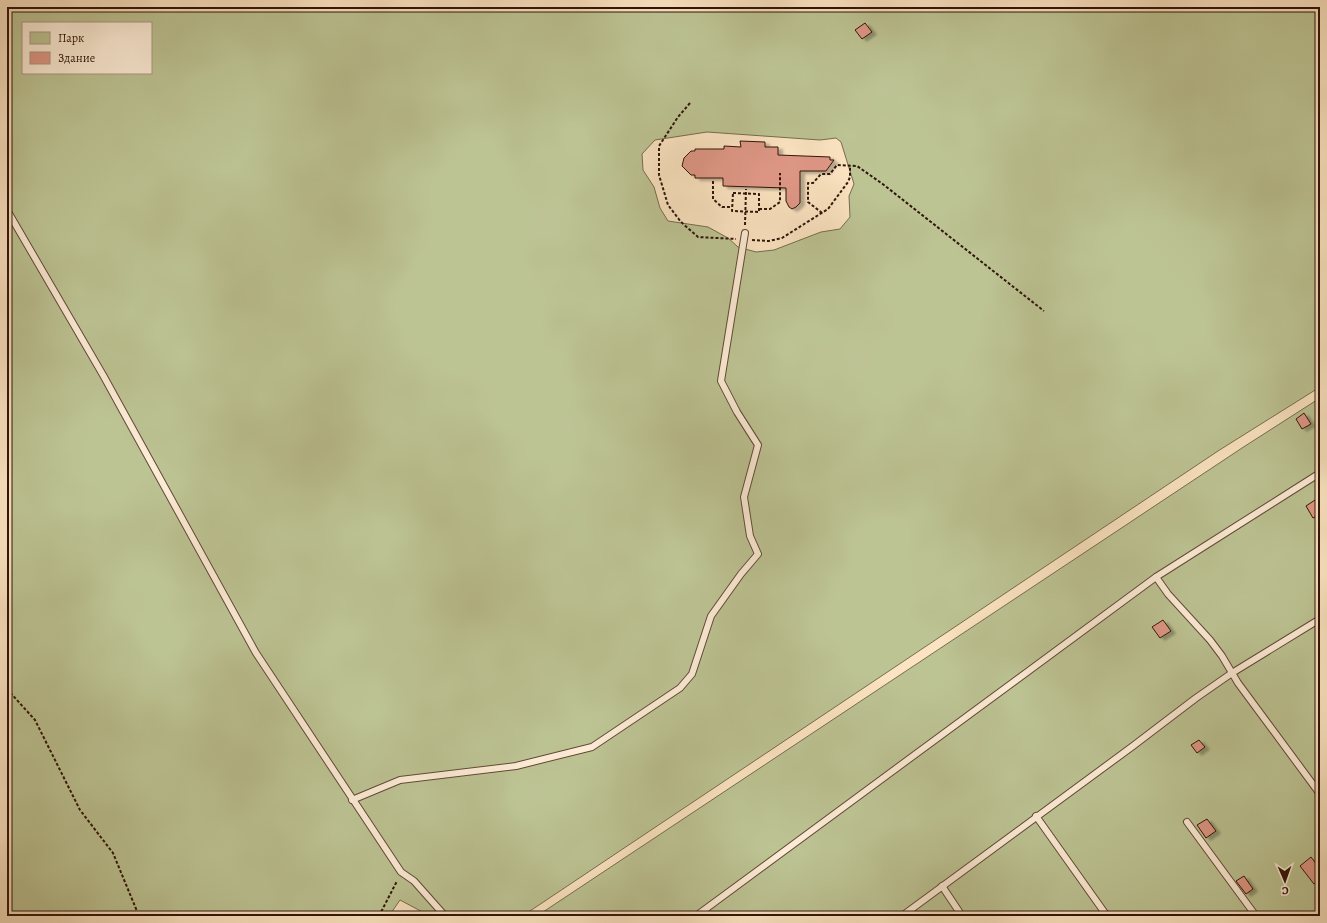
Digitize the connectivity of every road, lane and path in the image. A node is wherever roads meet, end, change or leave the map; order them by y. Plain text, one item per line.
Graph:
1 (690, 103) dead end
2 (850, 166) junction
3 (780, 173) dead end
4 (713, 181) dead end
5 (746, 189) dead end
6 (746, 193) junction
7 (732, 207) junction
8 (759, 209) junction
9 (7, 210) edge
10 (745, 212) junction
11 (822, 213) junction
12 (744, 236) junction
13 (1044, 311) dead end
14 (1320, 473) edge
15 (1156, 577) junction
16 (1320, 619) edge
17 (1232, 673) junction
18 (7, 689) edge
19 (1320, 794) edge
20 (352, 800) junction
21 (1036, 816) junction
22 (1187, 822) dead end
23 (401, 872) junction
24 (942, 886) junction
25 (139, 916) edge
26 (379, 916) edge
27 (445, 916) edge
28 (696, 916) edge
29 (902, 916) edge
30 (962, 916) edge
31 (1107, 916) edge
32 (1256, 916) edge

1 - 12 path
2 - 11 path
2 - 11 path
2 - 13 path
3 - 8 path
4 - 7 path
5 - 6 path
6 - 7 path
6 - 8 path
6 - 10 path
7 - 10 path
8 - 10 path
9 - 20 lane
10 - 12 path
11 - 12 path
12 - 20 lane
14 - 15 lane
15 - 17 lane
15 - 28 lane
16 - 17 lane
17 - 19 lane
17 - 21 lane
18 - 25 path
20 - 23 lane
21 - 24 lane
21 - 31 lane
22 - 32 lane
23 - 26 path
23 - 27 lane
24 - 29 lane
24 - 30 lane

